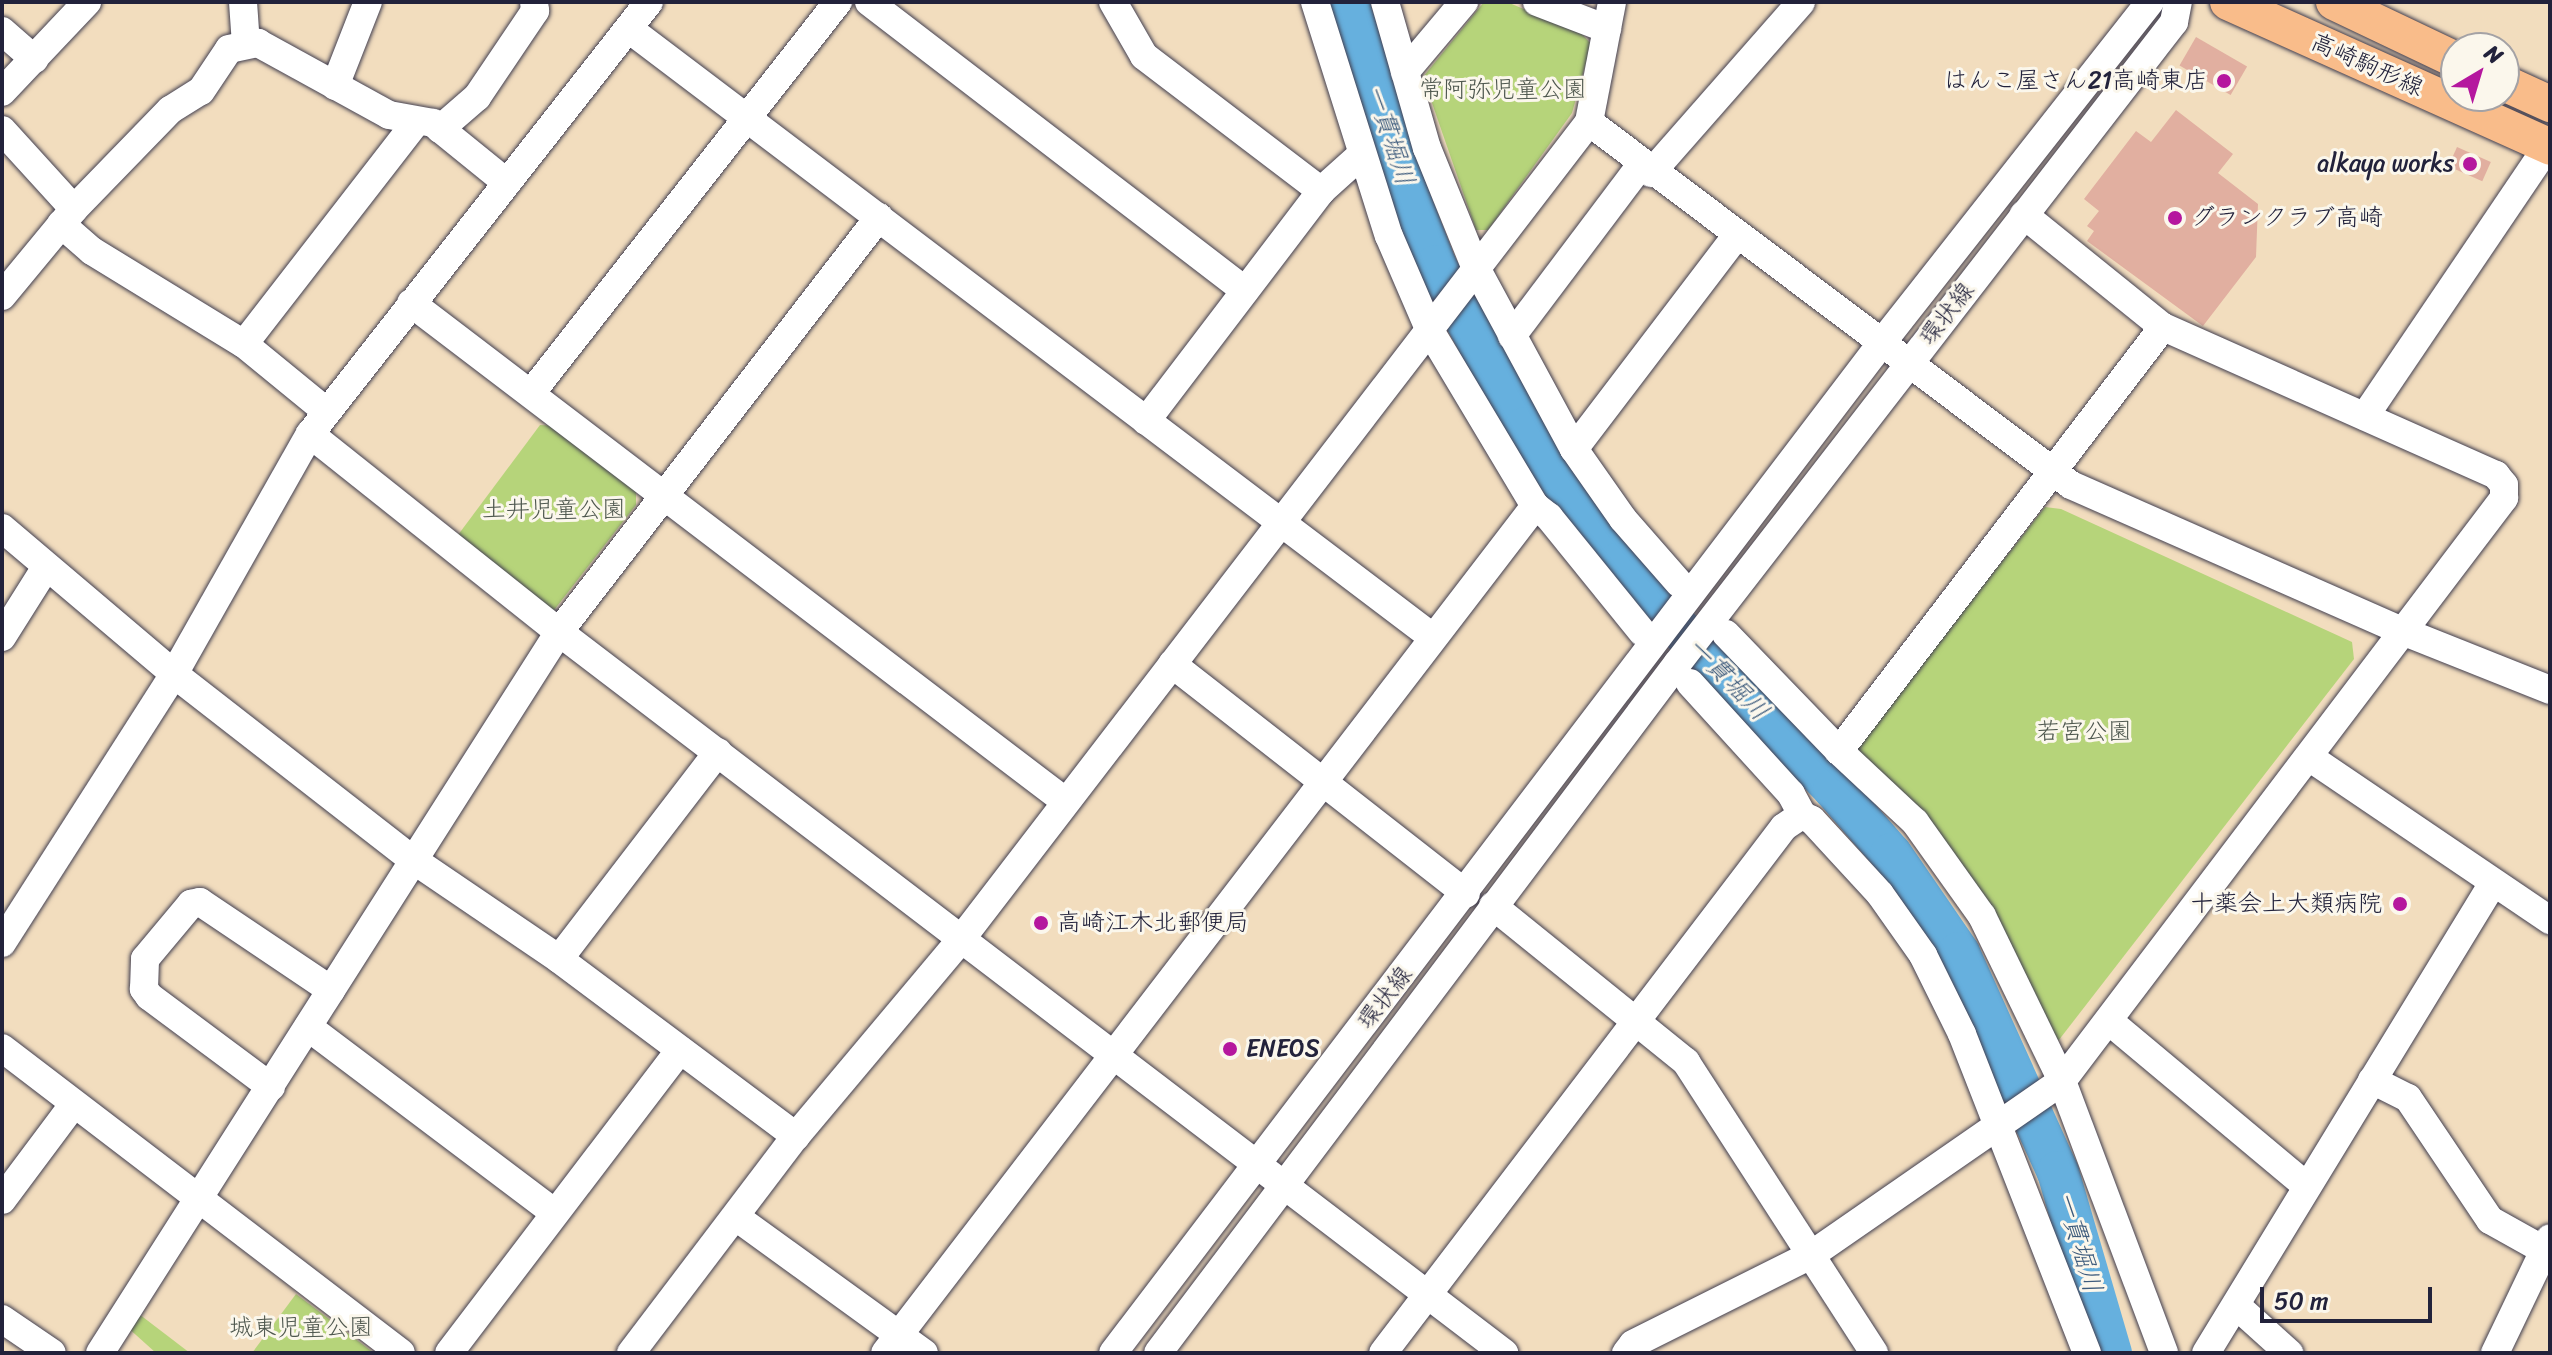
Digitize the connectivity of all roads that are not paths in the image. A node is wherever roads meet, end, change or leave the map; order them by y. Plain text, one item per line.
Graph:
1 (87, 2) edge
2 (243, 2) edge
3 (368, 2) edge
4 (534, 2) edge
5 (649, 2) edge
6 (838, 2) edge
7 (869, 2) edge
8 (1113, 2) edge
9 (1315, 2) edge
10 (1385, 2) edge
11 (1464, 2) edge
12 (1537, 2) edge
13 (1801, 2) edge
14 (2150, 2) edge
15 (2178, 2) edge
16 (2228, 2) edge
17 (2334, 2) edge
18 (1609, 15) edge
19 (629, 29) junction
20 (2, 31) edge
21 (246, 45) junction
22 (2440, 52) edge
23 (34, 59) junction
24 (1405, 72) junction
25 (335, 86) junction
26 (2520, 90) edge
27 (2, 92) edge
28 (2550, 104) edge
29 (749, 117) junction
30 (1589, 122) junction
31 (428, 125) junction
32 (2, 130) edge
33 (2549, 146) edge
34 (1361, 155) junction
35 (1646, 169) junction
36 (507, 183) junction
37 (1321, 191) junction
38 (2024, 215) junction
39 (68, 216) junction
40 (879, 217) junction
41 (1736, 236) junction
42 (1474, 266) junction
43 (1245, 290) junction
44 (2, 296) edge
45 (411, 303) junction
46 (2163, 327) junction
47 (1429, 328) junction
48 (1512, 336) junction
49 (244, 344) junction
50 (1880, 345) junction
51 (1907, 365) junction
52 (532, 392) junction
53 (2365, 416) junction
54 (1146, 421) junction
55 (318, 423) junction
56 (1574, 449) junction
57 (2052, 473) junction
58 (666, 496) junction
59 (1535, 506) junction
60 (1281, 523) junction
61 (2, 528) edge
62 (46, 567) junction
63 (1683, 592) junction
64 (1717, 628) junction
65 (2402, 631) junction
66 (559, 632) junction
67 (1431, 636) junction
68 (2, 637) edge
69 (1648, 637) junction
70 (1172, 664) junction
71 (1683, 673) junction
72 (174, 674) junction
73 (2550, 690) edge
74 (1839, 751) junction
75 (718, 752) junction
76 (2309, 757) junction
77 (1320, 780) junction
78 (1066, 802) junction
79 (1802, 815) junction
80 (412, 859) junction
81 (2493, 883) junction
82 (1466, 894) junction
83 (1493, 906) junction
84 (2550, 920) edge
85 (962, 938) junction
86 (2, 943) edge
87 (559, 959) junction
88 (331, 990) junction
89 (1637, 1018) junction
90 (2109, 1021) junction
91 (308, 1027) junction
92 (2, 1048) edge
93 (680, 1050) junction
94 (1113, 1052) junction
95 (2372, 1080) junction
96 (2062, 1081) junction
97 (271, 1087) junction
98 (73, 1105) junction
99 (2000, 1125) junction
100 (796, 1136) junction
101 (1258, 1162) junction
102 (1286, 1185) junction
103 (2306, 1186) junction
104 (2, 1200) edge
105 (201, 1201) junction
106 (555, 1213) junction
107 (736, 1217) junction
108 (2547, 1244) edge
109 (1811, 1255) junction
110 (1429, 1295) junction
111 (2238, 1307) junction
112 (2, 1319) edge
113 (892, 1344) edge
114 (52, 1353) edge
115 (100, 1353) edge
116 (401, 1353) edge
117 (449, 1353) edge
118 (631, 1353) edge
119 (924, 1353) edge
120 (1113, 1353) edge
121 (1158, 1353) edge
122 (1383, 1353) edge
123 (1504, 1353) edge
124 (1626, 1353) edge
125 (1874, 1353) edge
126 (2087, 1353) edge
127 (2164, 1353) edge
128 (2206, 1353) edge
129 (2289, 1353) edge
130 (2495, 1353) edge

1 - 23 street
2 - 21 street
3 - 25 street
4 - 31 street
5 - 19 street
6 - 29 street
7 - 43 street
8 - 37 street
9 - 34 street
10 - 24 street
11 - 24 street
12 - 18 street
13 - 35 street
14 - 50 street, 環状線
15 - 38 street, 環状線
16 - 33 main road, 高崎駒形線
17 - 22 main road, 高崎駒形線
18 - 30 street
19 - 29 street
19 - 36 street
20 - 23 street
21 - 25 street
21 - 39 street
23 - 27 street
24 - 42 street
25 - 31 street
26 - 28 main road
29 - 40 street
29 - 52 street
30 - 35 street
30 - 42 street
31 - 36 street
31 - 49 street
32 - 39 street
33 - 53 street
34 - 37 street
34 - 47 street
35 - 41 street
35 - 48 street
36 - 45 street
37 - 43 street
38 - 46 street
38 - 51 street, 環状線
39 - 44 street
39 - 49 street
40 - 54 street
40 - 58 street
41 - 50 street
41 - 56 street
42 - 47 street
42 - 48 street
43 - 54 street
45 - 52 street
45 - 55 street
46 - 53 street
46 - 57 street
47 - 59 street
47 - 60 street
48 - 56 street
49 - 55 street
50 - 51 street
50 - 63 street, 環状線
51 - 57 street
51 - 64 street, 環状線
52 - 58 street
53 - 65 street
54 - 60 street
55 - 66 street
55 - 72 street
56 - 63 street
57 - 65 street
57 - 74 street
58 - 66 street
58 - 78 street
59 - 67 street
59 - 69 street
60 - 67 street
60 - 70 street
61 - 62 street
62 - 68 street
62 - 72 street
63 - 69 street, 環状線
64 - 71 street, 環状線
64 - 74 street
65 - 73 street
65 - 76 street
66 - 75 street
66 - 80 street
67 - 77 street
69 - 82 street, 環状線
70 - 77 street
70 - 78 street
71 - 79 street
71 - 83 street, 環状線
72 - 80 street
72 - 86 street
74 - 96 street
75 - 85 street
75 - 87 street
76 - 81 street
76 - 90 street
77 - 82 street
77 - 94 street
78 - 85 street
79 - 89 street
79 - 99 street
80 - 87 street
80 - 88 street
81 - 84 street
81 - 95 street
82 - 101 street, 環状線
83 - 89 street
83 - 102 street, 環状線
85 - 94 street
85 - 100 street
87 - 93 street
88 - 91 street
88 - 97 street
89 - 109 street
89 - 110 street
90 - 96 street
90 - 103 street
91 - 97 street
91 - 106 street
92 - 98 street
93 - 100 street
93 - 106 street
94 - 101 street
94 - 113 street
95 - 103 street
95 - 108 street
96 - 99 street
96 - 127 street
97 - 105 street
98 - 104 street
98 - 105 street
99 - 109 street
99 - 126 street
100 - 107 street
101 - 102 street
101 - 120 street, 環状線
102 - 110 street
102 - 121 street, 環状線
103 - 111 street
105 - 115 street
105 - 116 street
106 - 117 street
107 - 113 street
107 - 118 street
108 - 130 street
109 - 124 street
109 - 125 street
110 - 122 street
110 - 123 street
111 - 128 street
111 - 129 street
112 - 114 street
113 - 119 street

